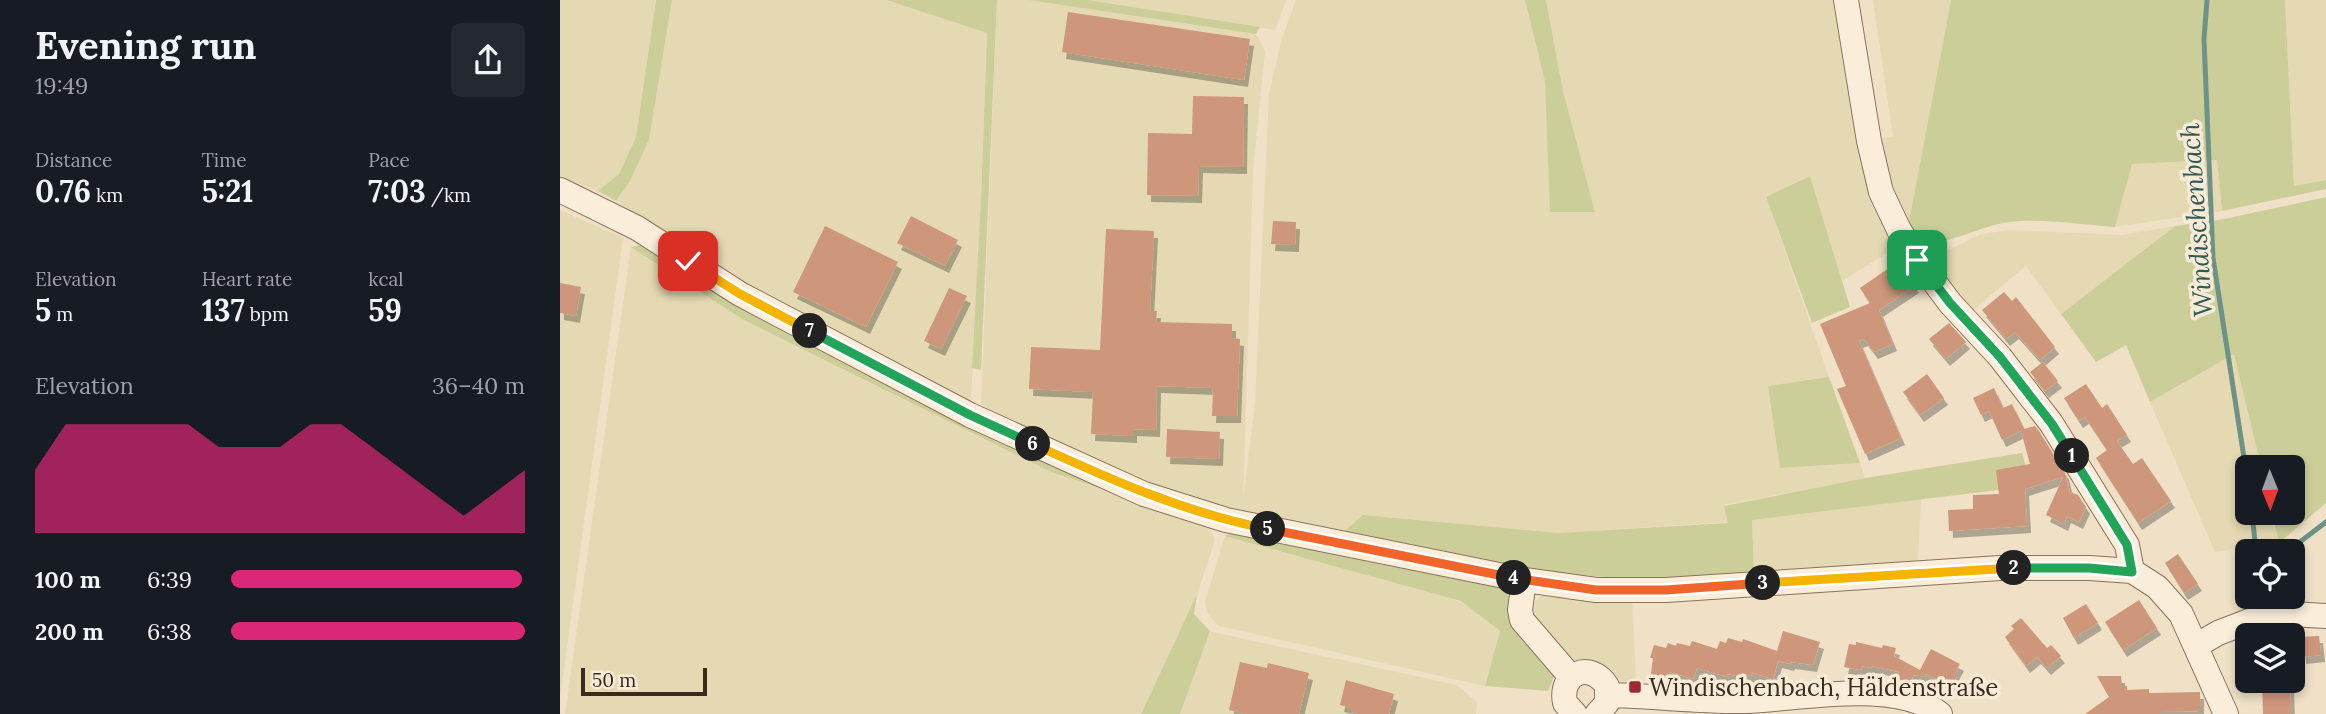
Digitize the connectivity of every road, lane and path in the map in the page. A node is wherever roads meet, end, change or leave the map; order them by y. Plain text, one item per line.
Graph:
1 (1846, 0) edge
2 (560, 190) edge
3 (2132, 572) junction
4 (1524, 580) junction
5 (2326, 616) edge
6 (2196, 646) junction
7 (1572, 677) junction
8 (1603, 704) edge
9 (1747, 707) edge
10 (1575, 714) edge
11 (1940, 714) edge
12 (2226, 714) edge

1 - 3 street
2 - 4 street
3 - 4 street
3 - 6 street
4 - 7 street
5 - 6 street
6 - 12 street
7 - 8 street
7 - 10 street
8 - 9 street
9 - 11 street

